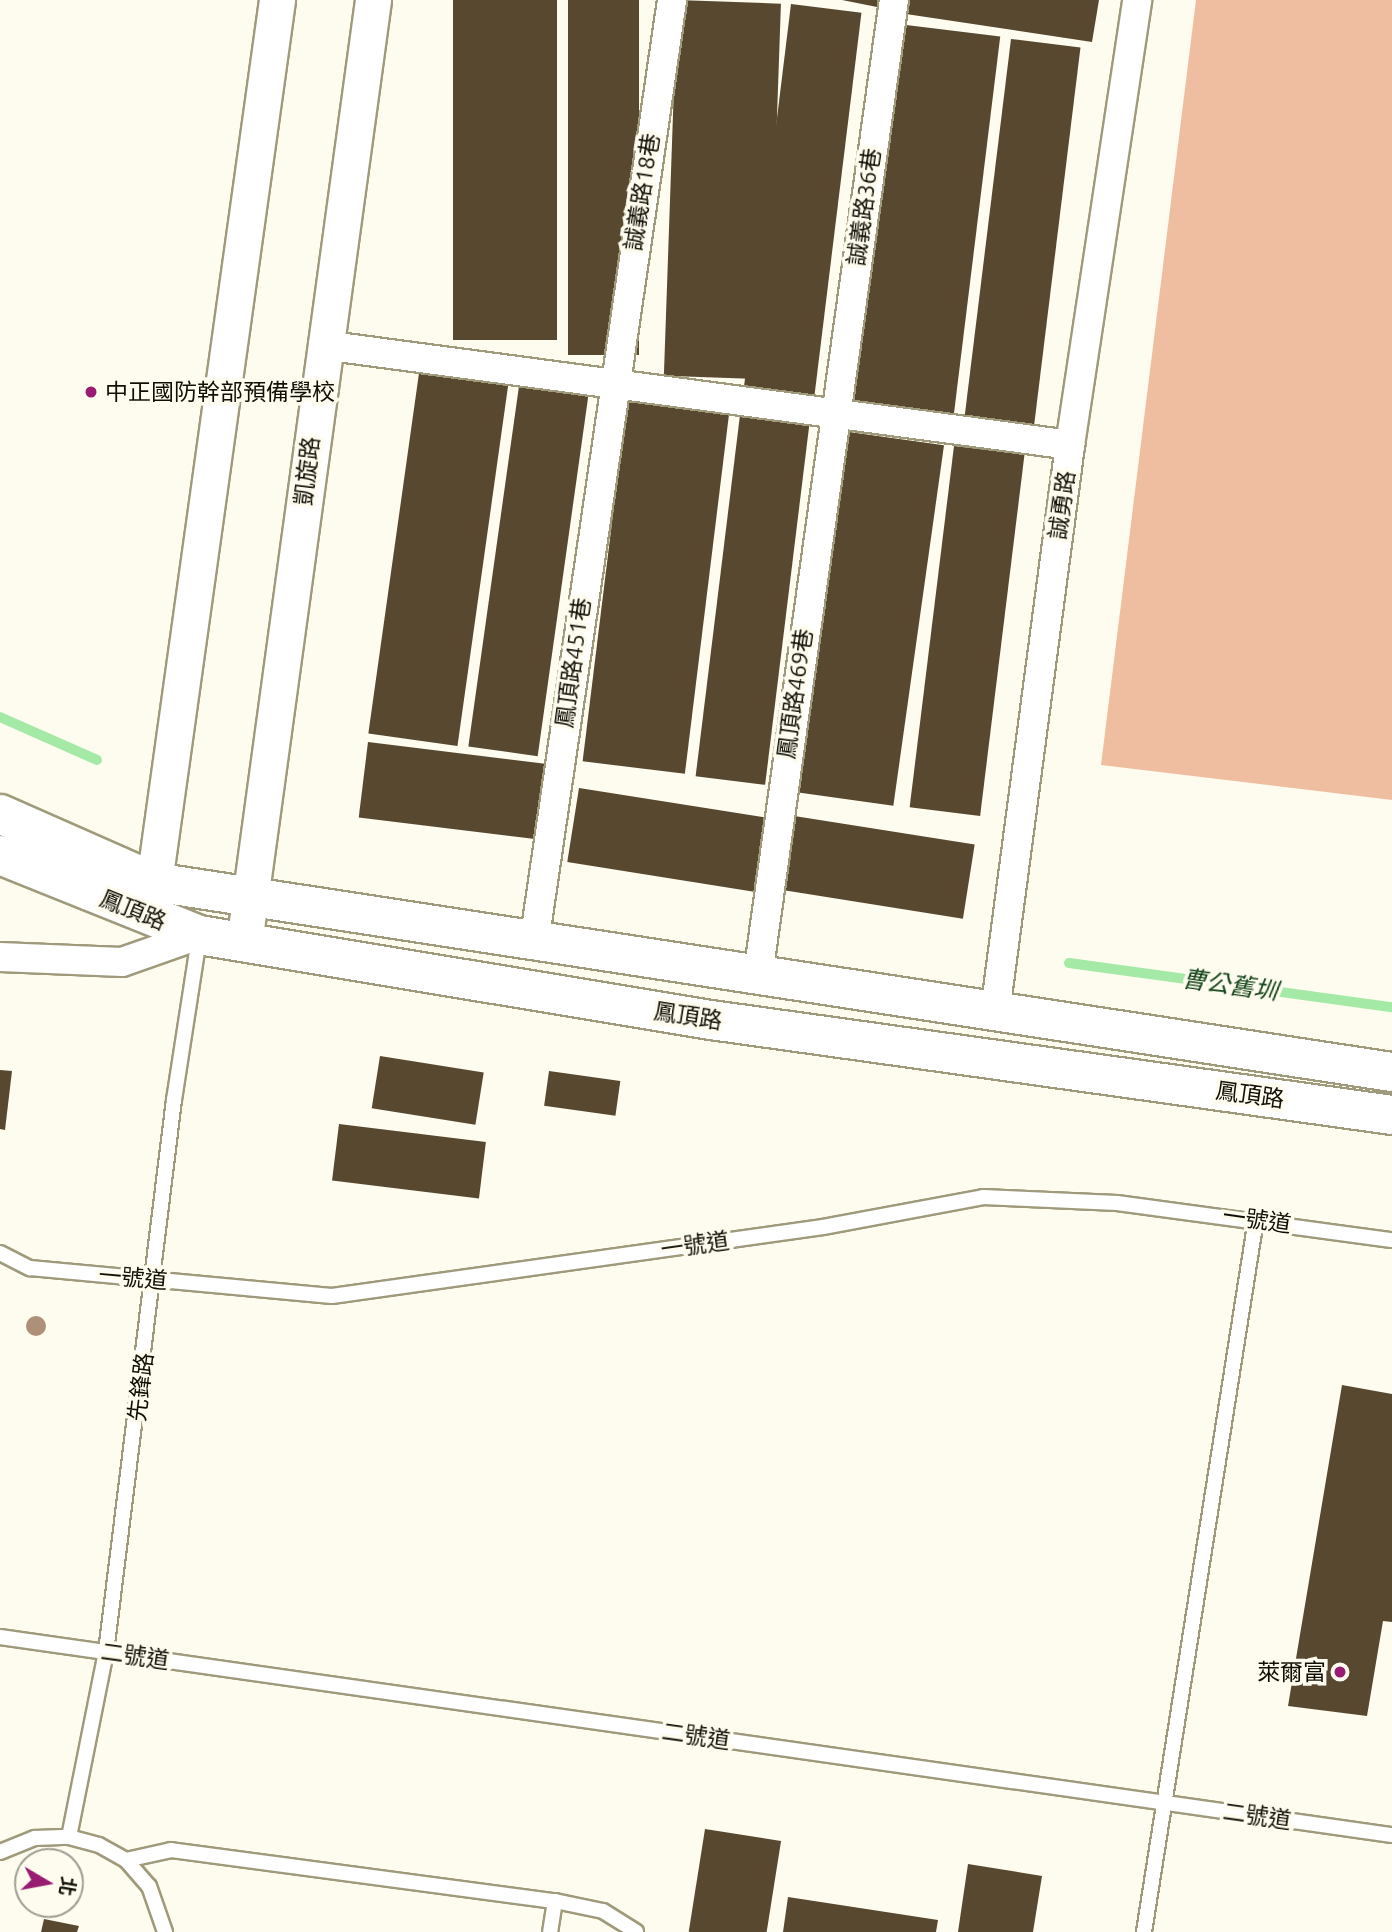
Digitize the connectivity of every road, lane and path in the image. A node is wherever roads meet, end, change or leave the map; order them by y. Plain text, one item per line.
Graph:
1 (277, 0) edge
2 (373, 0) edge
3 (672, 0) edge
4 (894, 0) edge
5 (1136, 0) edge
6 (323, 345) junction
7 (613, 383) junction
8 (833, 413) junction
9 (1070, 445) junction
10 (0, 814) edge
11 (0, 855) edge
12 (249, 897) junction
13 (148, 898) junction
14 (199, 935) junction
15 (244, 943) junction
16 (534, 943) junction
17 (0, 957) edge
18 (758, 975) junction
19 (995, 1012) junction
20 (1392, 1072) edge
21 (1392, 1115) edge
22 (1256, 1219) junction
23 (1392, 1240) edge
24 (0, 1253) edge
25 (155, 1280) junction
26 (0, 1637) edge
27 (106, 1652) junction
28 (1166, 1803) junction
29 (1392, 1835) edge
30 (69, 1836) junction
31 (0, 1852) edge
32 (126, 1860) junction
33 (555, 1901) junction
34 (165, 1932) edge
35 (550, 1932) edge
36 (636, 1932) edge
37 (1144, 1932) edge

1 - 13 street
2 - 6 street, 凱旋路
3 - 7 street, 誠義路18巷
4 - 8 street, 誠義路36巷
5 - 9 street, 誠勇路
6 - 7 street
6 - 12 street, 凱旋路
7 - 8 street
7 - 16 street, 鳳頂路451巷
8 - 9 street
8 - 18 street, 鳳頂路469巷
9 - 19 street, 誠勇路
10 - 13 main road, 鳳頂路
11 - 13 main road, 鳳頂路
12 - 13 main road, 鳳頂路
12 - 15 street, 凱旋路
12 - 16 main road, 鳳頂路
13 - 14 main road, 鳳頂路
14 - 15 main road, 鳳頂路
14 - 17 street
14 - 25 lane, 先鋒路
15 - 21 main road, 鳳頂路
16 - 18 main road, 鳳頂路
18 - 19 main road, 鳳頂路
19 - 20 main road, 鳳頂路
22 - 23 lane, 一號道
22 - 25 lane, 一號道
22 - 28 lane
24 - 25 lane, 一號道
25 - 27 lane, 先鋒路
26 - 27 lane, 二號道
27 - 28 lane, 二號道
27 - 30 lane, 先鋒路
28 - 29 lane, 二號道
28 - 37 lane
30 - 31 lane
30 - 32 lane
32 - 33 lane
32 - 34 lane
33 - 35 lane
33 - 36 lane

